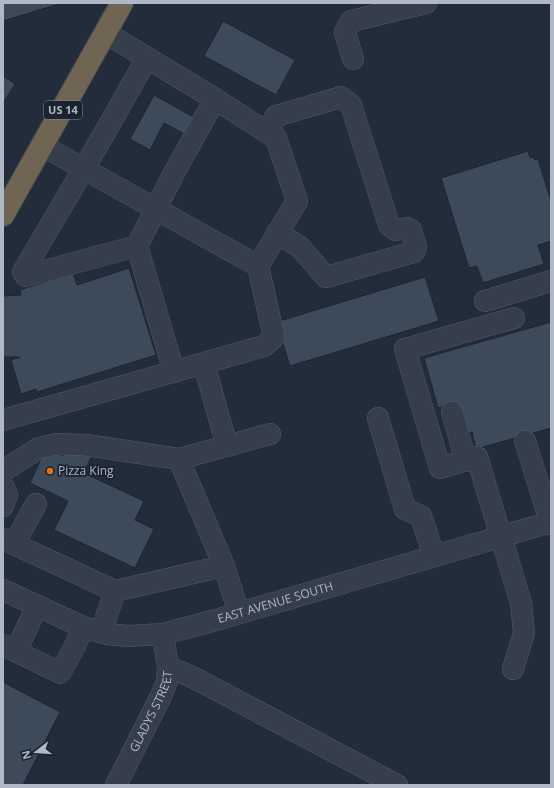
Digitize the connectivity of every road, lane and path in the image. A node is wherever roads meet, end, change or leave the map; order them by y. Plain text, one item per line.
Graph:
1 (122, 3) edge
2 (426, 3) edge
3 (106, 33) junction
4 (147, 58) junction
5 (353, 59) dead end
6 (215, 99) junction
7 (268, 132) junction
8 (43, 146) junction
9 (83, 167) junction
10 (156, 209) junction
11 (3, 215) edge
12 (277, 233) junction
13 (137, 246) junction
14 (258, 266) junction
15 (551, 281) edge
16 (485, 301) dead end
17 (514, 318) dead end
18 (204, 364) junction
19 (174, 372) junction
20 (452, 412) dead end
21 (378, 418) dead end
22 (3, 420) edge
23 (270, 434) dead end
24 (525, 441) dead end
25 (227, 446) junction
26 (179, 459) junction
27 (466, 461) junction
28 (3, 471) edge
29 (3, 485) edge
30 (36, 504) dead end
31 (3, 506) edge
32 (551, 523) edge
33 (501, 537) junction
34 (8, 541) edge
35 (434, 556) junction
36 (224, 566) junction
37 (3, 590) edge
38 (115, 591) junction
39 (37, 606) junction
40 (239, 613) junction
41 (92, 630) junction
42 (163, 634) junction
43 (9, 648) edge
44 (168, 668) junction
45 (513, 669) dead end
46 (116, 785) edge
47 (397, 785) edge

1 - 3 highway, US 14
2 - 5 street
3 - 4 street
3 - 8 highway, US 14
4 - 6 street
4 - 9 street
6 - 7 street
6 - 10 street
7 - 12 street
7 - 12 street
8 - 9 street
8 - 11 highway, US 14
9 - 10 street
9 - 13 street
10 - 13 street
10 - 14 street
12 - 14 street
13 - 19 street
14 - 18 street
15 - 16 street
17 - 27 street
18 - 19 street
18 - 25 street
19 - 22 street
20 - 27 street
21 - 35 street
23 - 25 street
24 - 32 street
25 - 26 street
26 - 28 street
26 - 36 street
27 - 33 street
29 - 31 street
30 - 34 street
32 - 33 street, EAST AVENUE SOUTH
33 - 35 street, EAST AVENUE SOUTH
33 - 45 street
34 - 38 street
35 - 40 street, EAST AVENUE SOUTH
36 - 38 street
36 - 40 street
37 - 39 street, EAST AVENUE SOUTH
38 - 41 street
39 - 41 street, EAST AVENUE SOUTH
39 - 43 street
40 - 42 street, EAST AVENUE SOUTH
41 - 42 street, EAST AVENUE SOUTH
41 - 43 street
42 - 44 street, GLADYS STREET
44 - 46 street, GLADYS STREET
44 - 47 street

